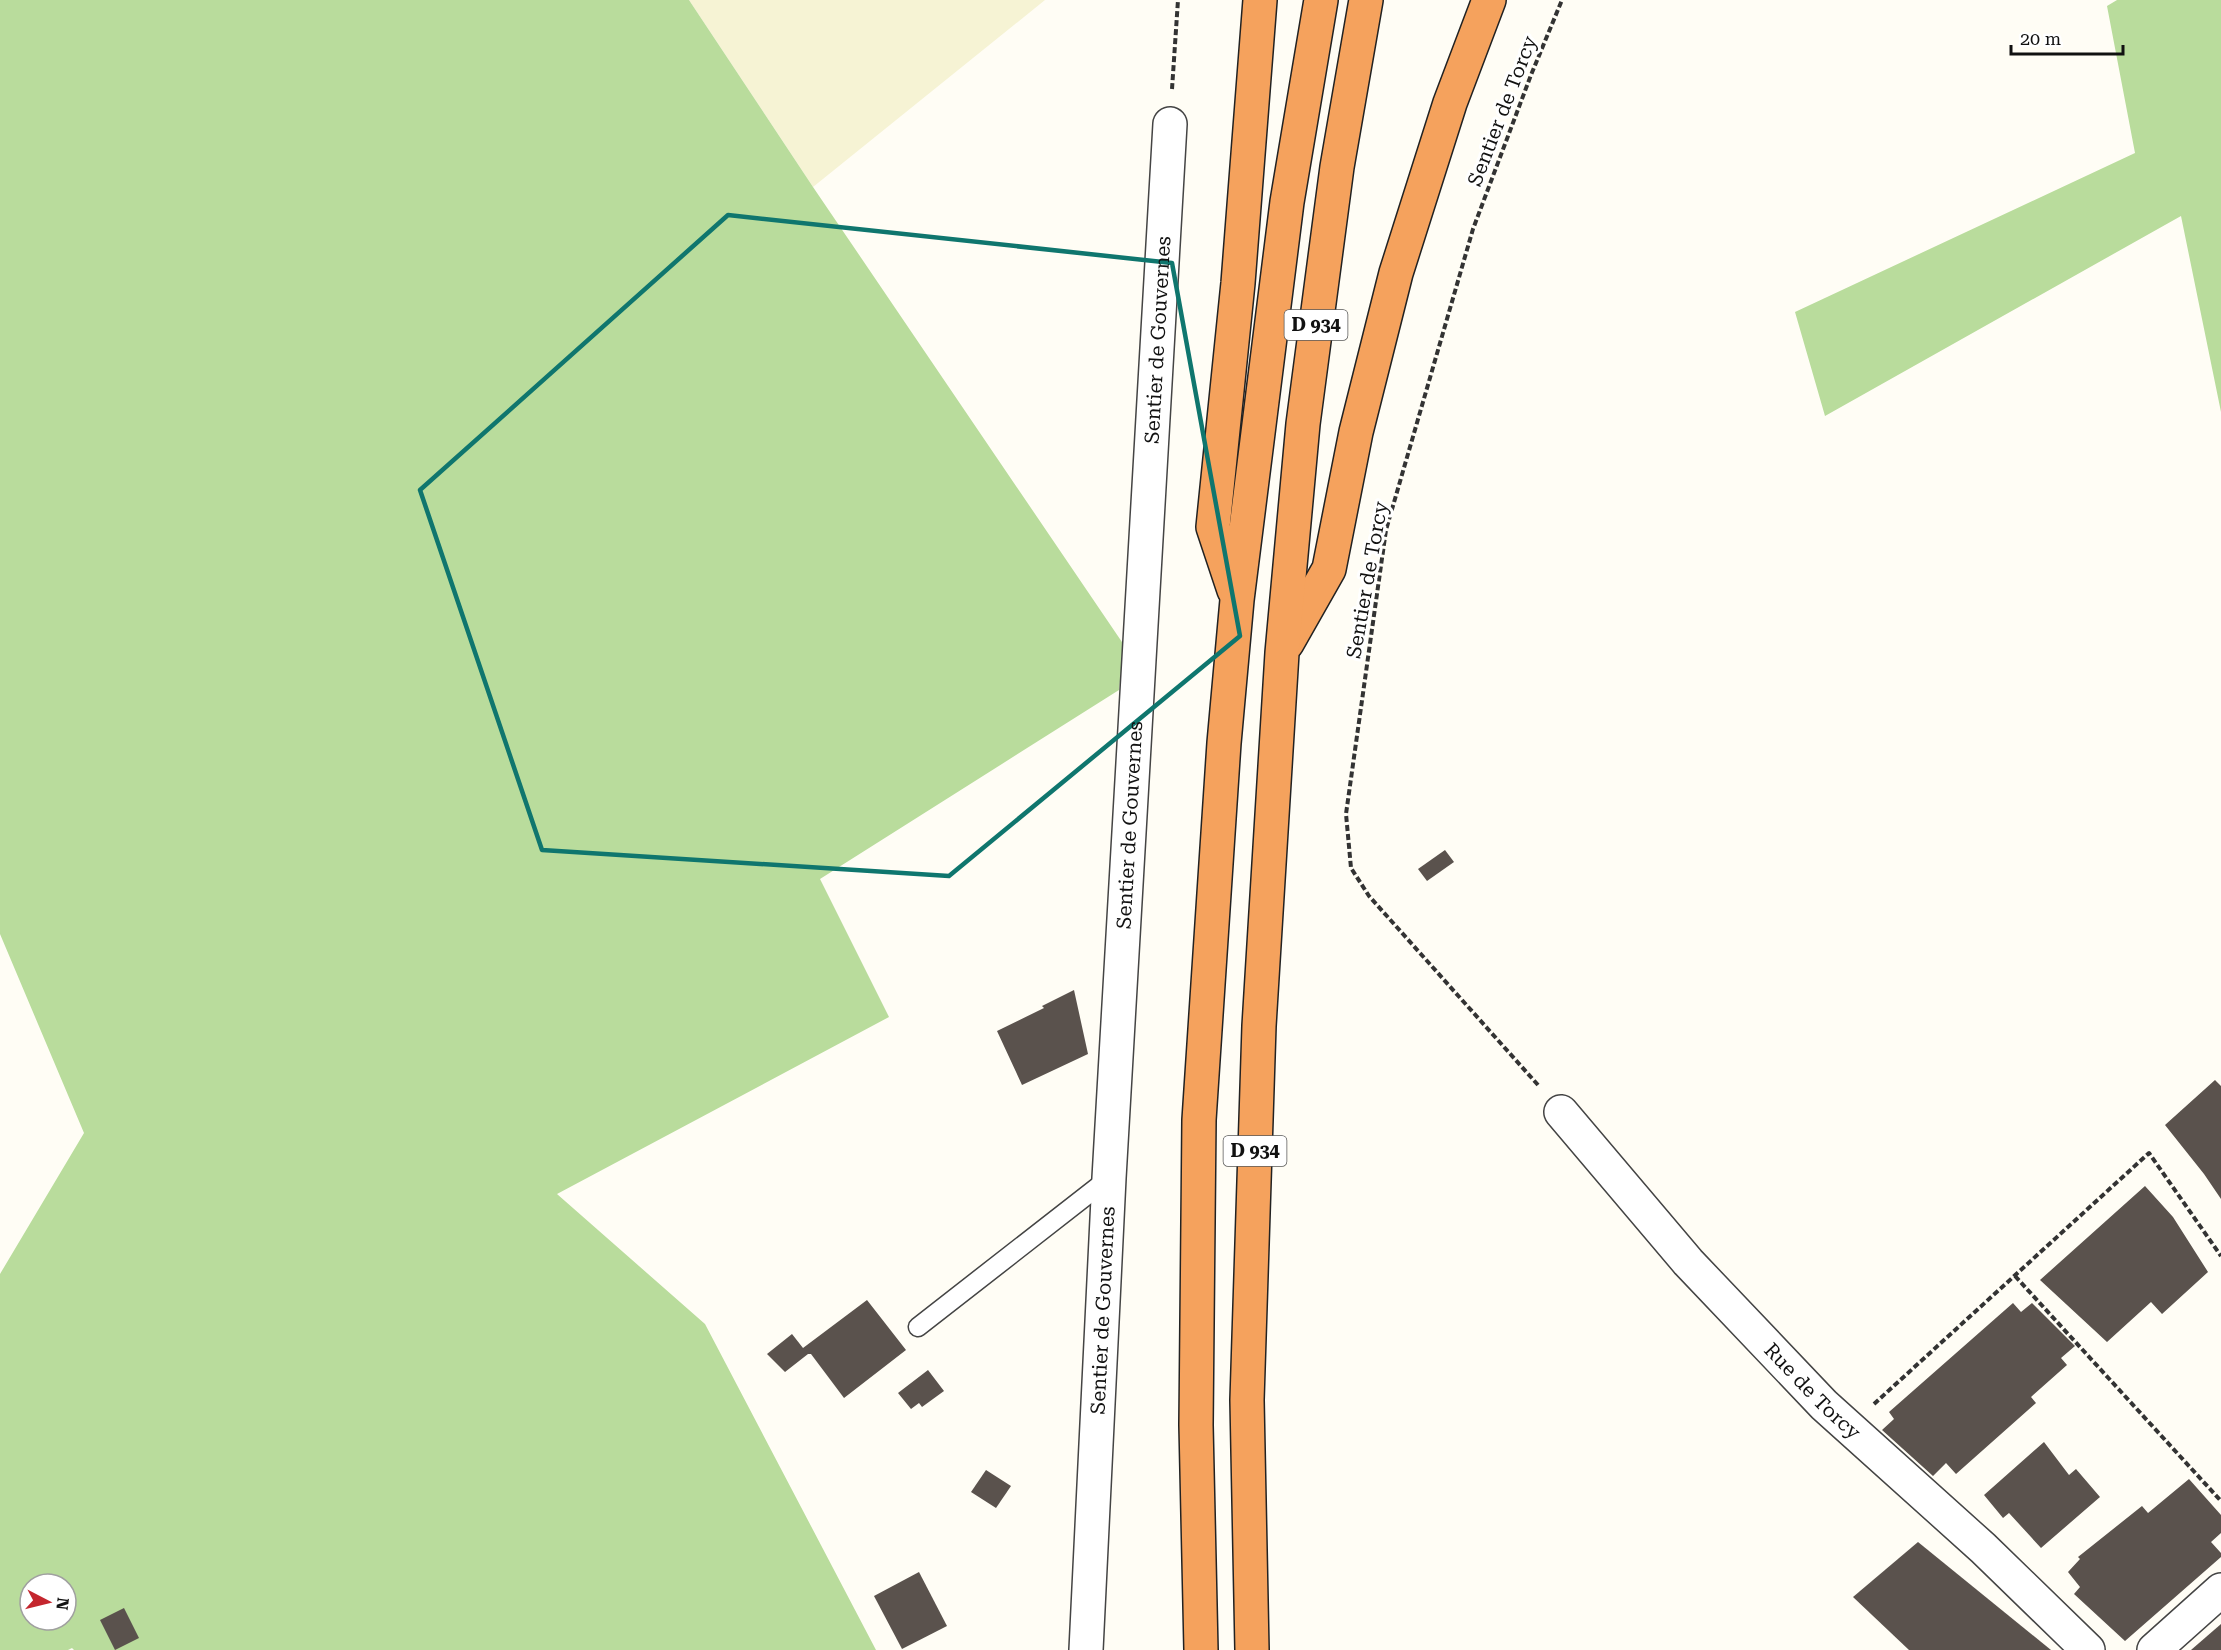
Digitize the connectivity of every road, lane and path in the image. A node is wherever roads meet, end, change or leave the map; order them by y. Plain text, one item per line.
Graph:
1 (1178, 0) edge
2 (1260, 0) edge
3 (1321, 0) edge
4 (1366, 0) edge
5 (1489, 0) edge
6 (1562, 0) edge
7 (1170, 124) joint
8 (1237, 600) junction
9 (1282, 653) junction
10 (1561, 1112) joint
11 (1109, 1178) junction
12 (2221, 1256) edge
13 (2015, 1276) junction
14 (918, 1327) dead end
15 (1848, 1427) junction
16 (2221, 1501) edge
17 (2221, 1590) edge
18 (1086, 1650) edge
19 (1201, 1650) edge
20 (1252, 1650) edge
21 (2088, 1650) edge
22 (2154, 1650) edge

1 - 7 path
2 - 8 highway
3 - 8 highway, D 934
4 - 9 highway, D 934
5 - 9 highway
6 - 10 path, Sentier de Torcy
7 - 11 street, Sentier de Gouvernes
8 - 19 highway, D 934
9 - 20 highway, D 934
10 - 15 street, Rue de Torcy
11 - 14 lane
11 - 18 street, Sentier de Gouvernes
12 - 13 path
13 - 15 path
13 - 16 path
15 - 21 street, Rue de Torcy
17 - 22 street

